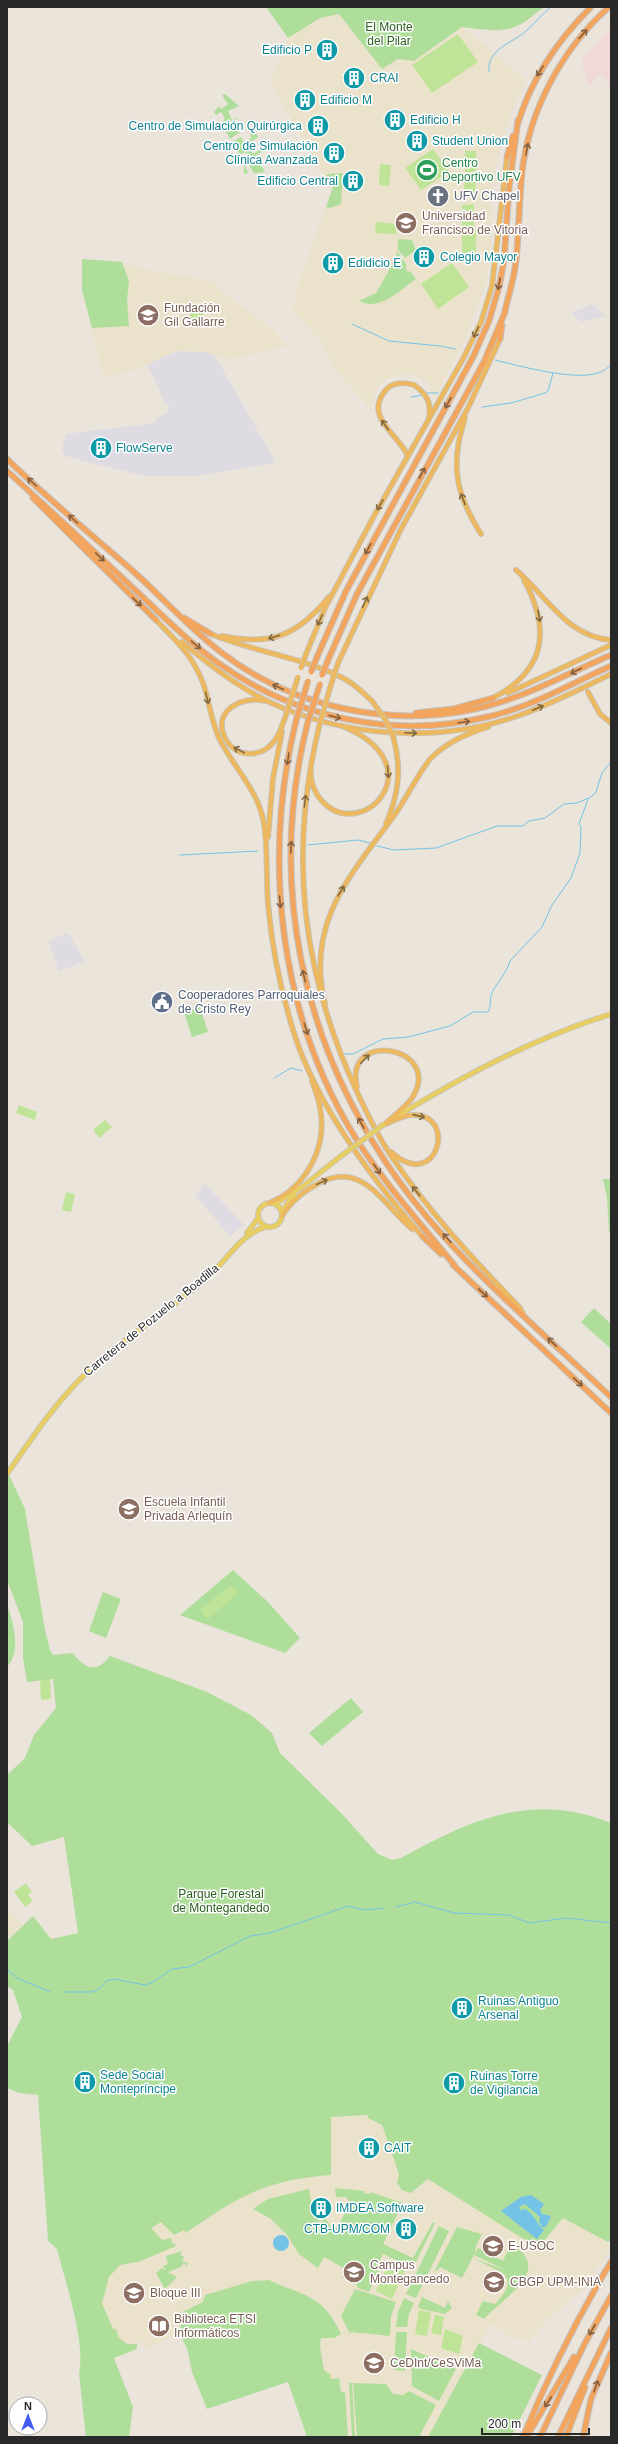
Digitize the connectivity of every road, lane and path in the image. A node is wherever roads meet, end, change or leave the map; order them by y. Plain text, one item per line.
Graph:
1 (592, 7) edge
2 (609, 7) edge
3 (518, 120) junction
4 (507, 156) joint
5 (505, 312) junction
6 (500, 339) joint
7 (468, 408) junction
8 (428, 422) junction
9 (408, 456) dead end
10 (7, 460) edge
11 (7, 471) edge
12 (21, 483) junction
13 (481, 534) dead end
14 (516, 570) dead end
15 (524, 580) dead end
16 (336, 588) junction
17 (181, 616) junction
18 (156, 620) junction
19 (211, 634) junction
20 (611, 640) edge
21 (611, 645) edge
22 (611, 654) edge
23 (611, 666) edge
24 (611, 675) edge
25 (588, 692) dead end
26 (493, 698) junction
27 (273, 703) junction
28 (369, 713) junction
29 (520, 716) junction
30 (285, 718) junction
31 (331, 722) junction
32 (611, 723) edge
33 (314, 748) junction
34 (382, 833) junction
35 (267, 855) junction
36 (611, 1014) edge
37 (332, 1033) junction
38 (308, 1070) junction
39 (358, 1095) junction
40 (372, 1125) junction
41 (383, 1125) junction
42 (302, 1187) junction
43 (269, 1203) junction
44 (275, 1204) junction
45 (282, 1213) junction
46 (258, 1218) junction
47 (265, 1227) junction
48 (422, 1236) junction
49 (239, 1244) junction
50 (455, 1266) junction
51 (524, 1316) junction
52 (611, 1397) edge
53 (611, 1413) edge
54 (7, 1474) edge
55 (611, 2262) edge
56 (611, 2296) edge
57 (611, 2328) edge
58 (584, 2345) junction
59 (611, 2353) edge
60 (598, 2354) junction
61 (525, 2437) edge
62 (540, 2437) edge
63 (558, 2437) edge
64 (566, 2437) edge
65 (583, 2437) edge

1 -> 3 highway
5 -> 2 highway
3 - 4 highway
3 -> 50 highway, bridge
4 -> 8 highway
5 - 6 highway
51 -> 5 highway, bridge
6 - 7 highway
13 -> 7 highway
33 -> 7 highway, bridge
9 -> 8 highway
8 -> 16 highway
17 -> 10 highway
11 - 12 highway
12 -> 18 highway
12 -> 23 highway
14 - 20 highway
15 -> 26 highway
16 -> 19 highway
16 -> 30 highway, bridge
17 - 19 highway
28 -> 17 highway
18 - 27 highway
18 -> 35 highway
19 - 34 highway, bridge
21 - 26 highway
22 -> 28 highway
29 -> 24 highway
25 - 32 highway
26 - 28 highway
30 -> 27 highway
27 - 31 highway
31 -> 29 highway
29 - 34 highway
30 - 35 highway
31 -> 33 highway
37 -> 33 highway
37 -> 34 highway
35 - 38 highway
36 - 41 main road
37 - 39 highway
38 - 43 highway
38 - 48 highway
39 - 40 highway
39 -> 41 highway
41 -> 40 highway
51 -> 40 highway
41 - 42 main road, bridge
42 - 44 main road
42 - 45 main road
43 - 44 main road
43 - 46 main road
44 - 45 main road
45 - 47 main road
45 -> 48 highway
46 - 47 main road
46 - 49 main road, Carretera de Pozuelo a Boadilla
47 - 49 main road, Carretera de Pozuelo a Boadilla
48 - 50 highway
49 - 54 main road, Carretera de Pozuelo a Boadilla
50 -> 53 highway
52 -> 51 highway
55 - 61 highway
56 -> 58 highway
57 - 60 highway
58 -> 61 highway
58 - 62 highway
65 -> 59 highway
60 - 63 highway
60 - 64 highway

